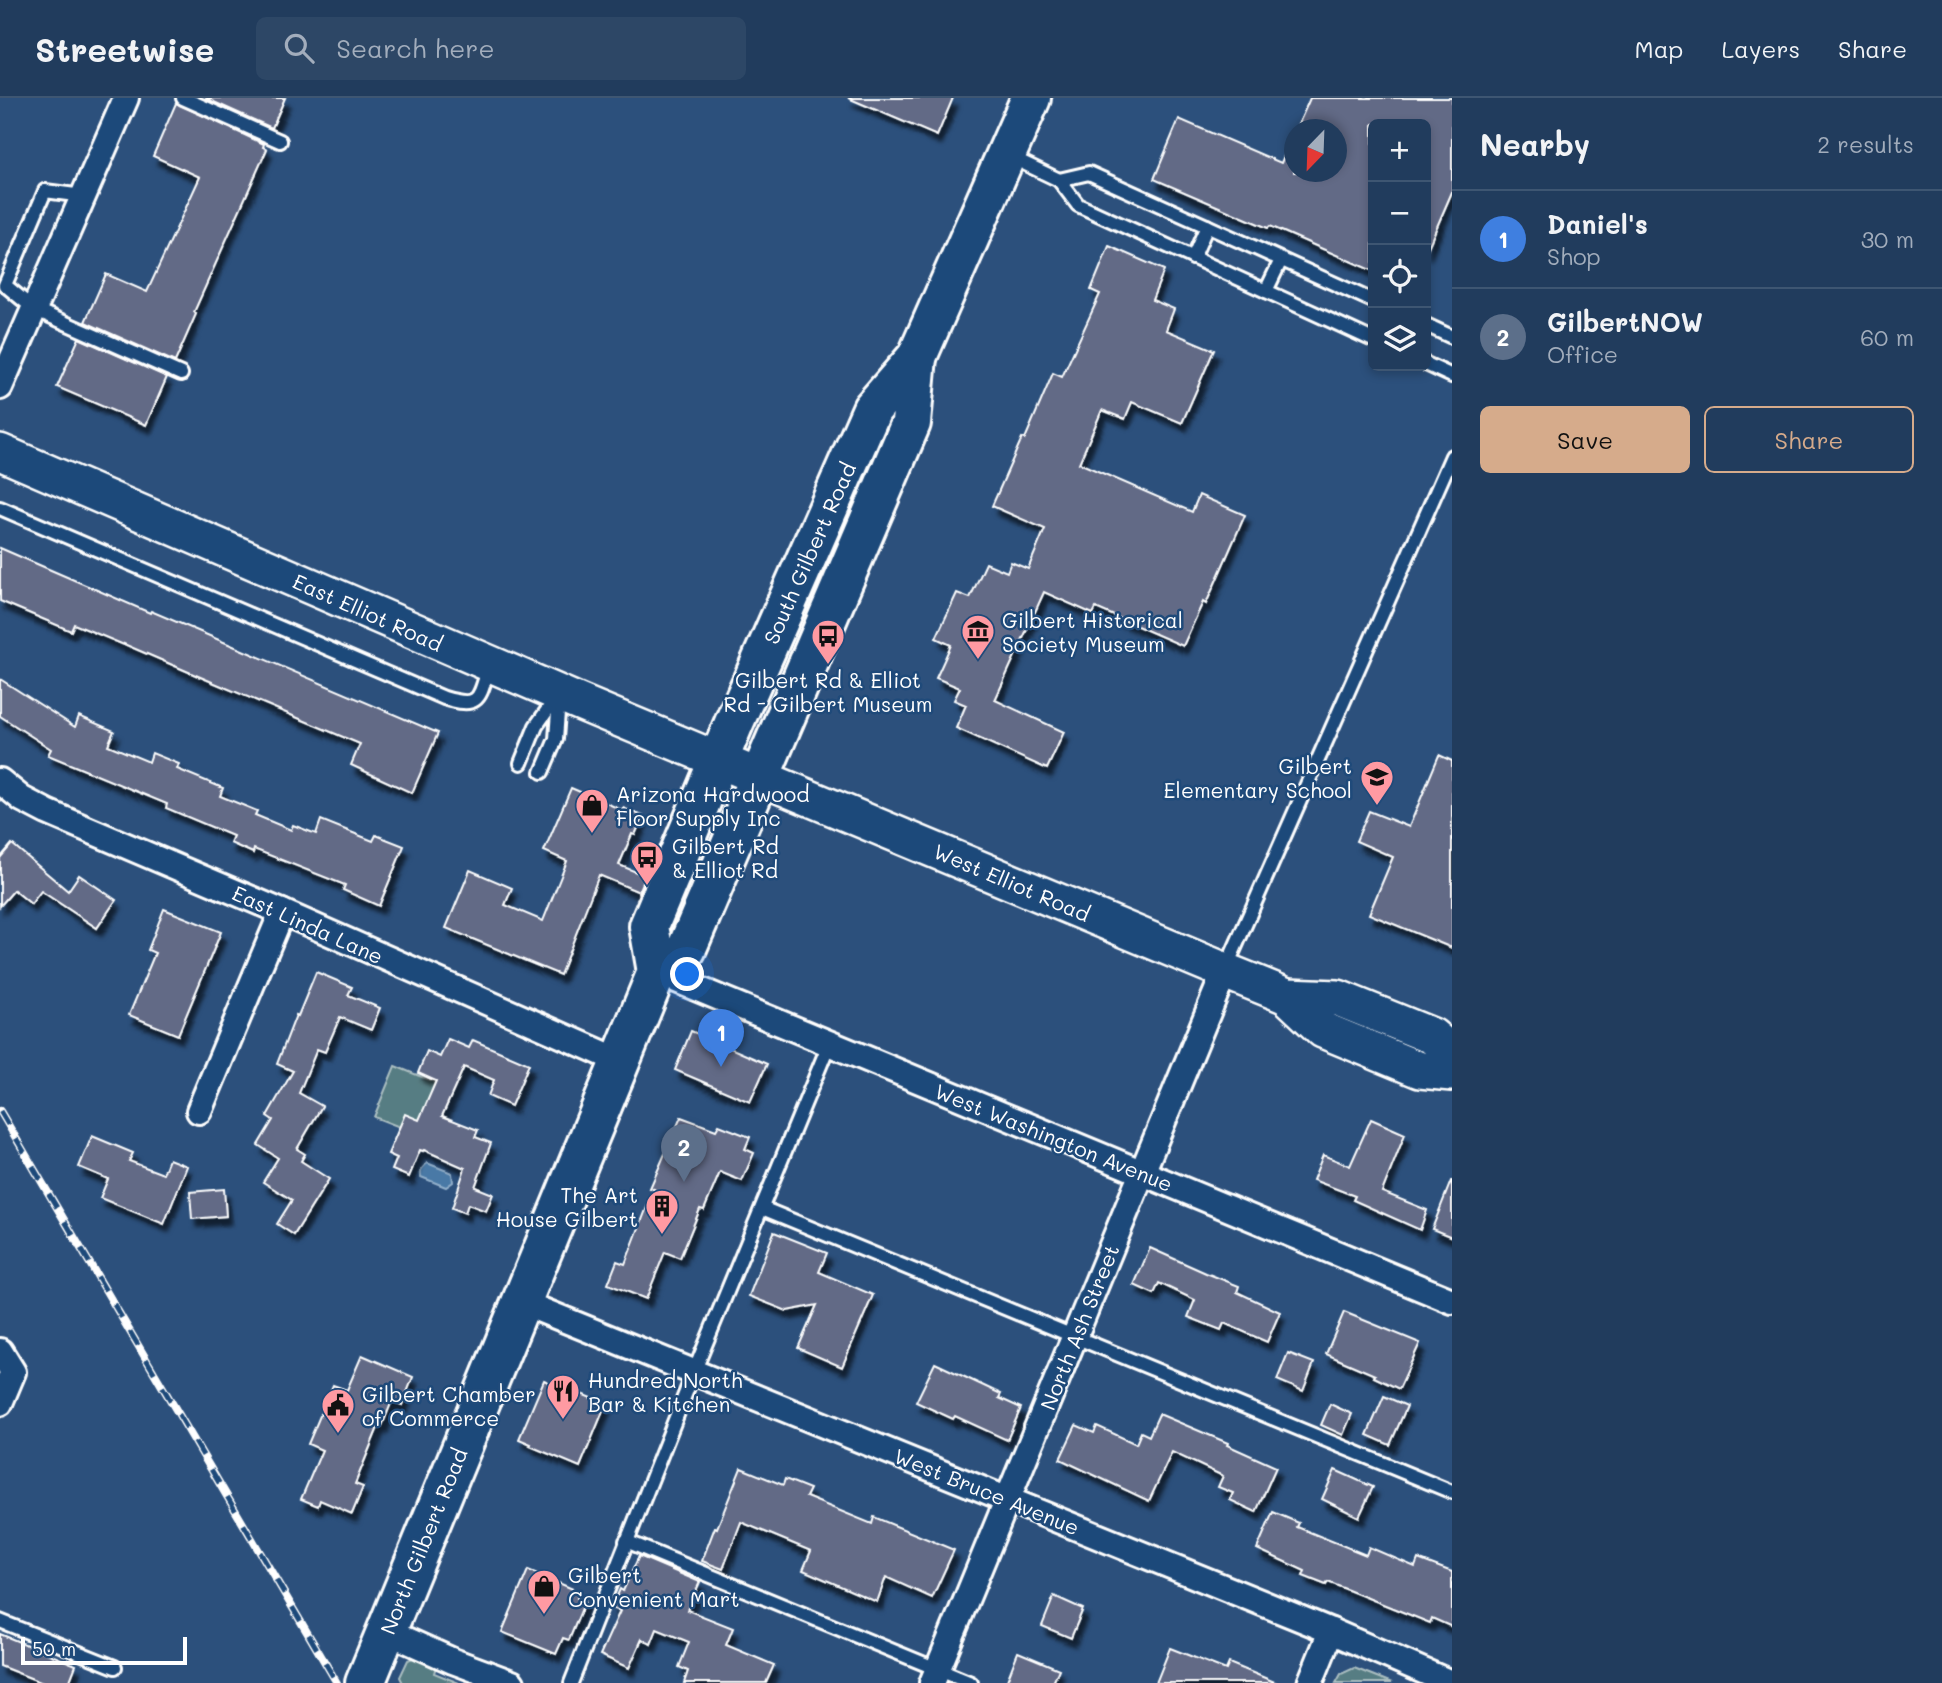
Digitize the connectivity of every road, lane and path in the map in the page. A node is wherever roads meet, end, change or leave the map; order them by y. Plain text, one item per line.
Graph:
1 (126, 98) edge
2 (183, 98) edge
3 (1031, 98) edge
4 (280, 141) dead end
5 (1006, 154) junction
6 (1059, 180) junction
7 (83, 196) junction
8 (1207, 226) junction
9 (1194, 258) junction
10 (1281, 260) junction
11 (1266, 291) junction
12 (1368, 299) edge
13 (34, 309) junction
14 (1431, 327) edge
15 (1452, 337) edge
16 (1368, 338) edge
17 (1431, 366) edge
18 (181, 374) dead end
19 (1452, 376) edge
20 (0, 387) edge
21 (0, 452) edge
22 (1452, 456) edge
23 (0, 508) edge
24 (489, 664) junction
25 (559, 694) junction
26 (521, 763) dead end
27 (738, 768) junction
28 (542, 772) dead end
29 (0, 781) edge
30 (282, 912) junction
31 (1225, 971) junction
32 (657, 972) junction
33 (1287, 996) junction
34 (829, 1044) junction
35 (1452, 1053) edge
36 (620, 1061) junction
37 (1452, 1073) edge
38 (199, 1111) dead end
39 (1142, 1172) junction
40 (762, 1208) junction
41 (1452, 1301) edge
42 (521, 1302) junction
43 (1075, 1337) junction
44 (694, 1372) junction
45 (1452, 1492) edge
46 (1008, 1499) junction
47 (626, 1541) junction
48 (0, 1621) edge
49 (386, 1631) junction
50 (1331, 1631) junction
51 (115, 1667) dead end
52 (935, 1676) edge
53 (365, 1683) edge
54 (512, 1683) edge
55 (571, 1683) edge
56 (971, 1683) edge
57 (1310, 1683) edge
58 (1451, 1683) edge

1 - 7 street
2 - 4 lane
3 - 5 main road, South Gilbert Road
5 - 6 lane
5 - 27 main road, South Gilbert Road
6 - 8 lane
6 - 9 lane
7 - 13 street
7 - 13 lane
8 - 9 lane
8 - 10 lane
9 - 11 lane
10 - 11 lane
10 - 12 lane
11 - 16 lane
13 - 18 lane
13 - 20 street
14 - 15 lane
17 - 19 lane
21 - 24 main road, East Elliot Road
22 - 31 lane
23 - 24 lane
24 - 25 main road, East Elliot Road
25 - 26 lane
25 - 27 main road, East Elliot Road
25 - 28 lane
27 - 31 main road, West Elliot Road
27 - 32 main road, North Gilbert Road
29 - 30 street, East Linda Lane
30 - 36 street, East Linda Lane
30 - 38 street
31 - 33 main road, West Elliot Road
31 - 39 street, North Ash Street
32 - 34 street, West Washington Avenue
32 - 36 main road, North Gilbert Road
33 - 35 main road, West Elliot Road
33 - 37 main road, West Elliot Road
34 - 39 street, West Washington Avenue
34 - 40 lane
36 - 42 main road, North Gilbert Road
39 - 41 street, West Washington Avenue
39 - 43 street, North Ash Street
40 - 43 lane
40 - 44 lane
42 - 44 street, West Bruce Avenue
42 - 49 main road, North Gilbert Road
43 - 45 lane
43 - 46 street, North Ash Street
44 - 46 street, West Bruce Avenue
44 - 47 lane
46 - 50 street, West Bruce Avenue
46 - 52 street, North Ash Street
47 - 52 lane
47 - 55 lane
48 - 51 lane
49 - 53 main road, North Gilbert Road
49 - 54 street
50 - 57 street
50 - 58 street, West Bruce Avenue
52 - 56 lane

